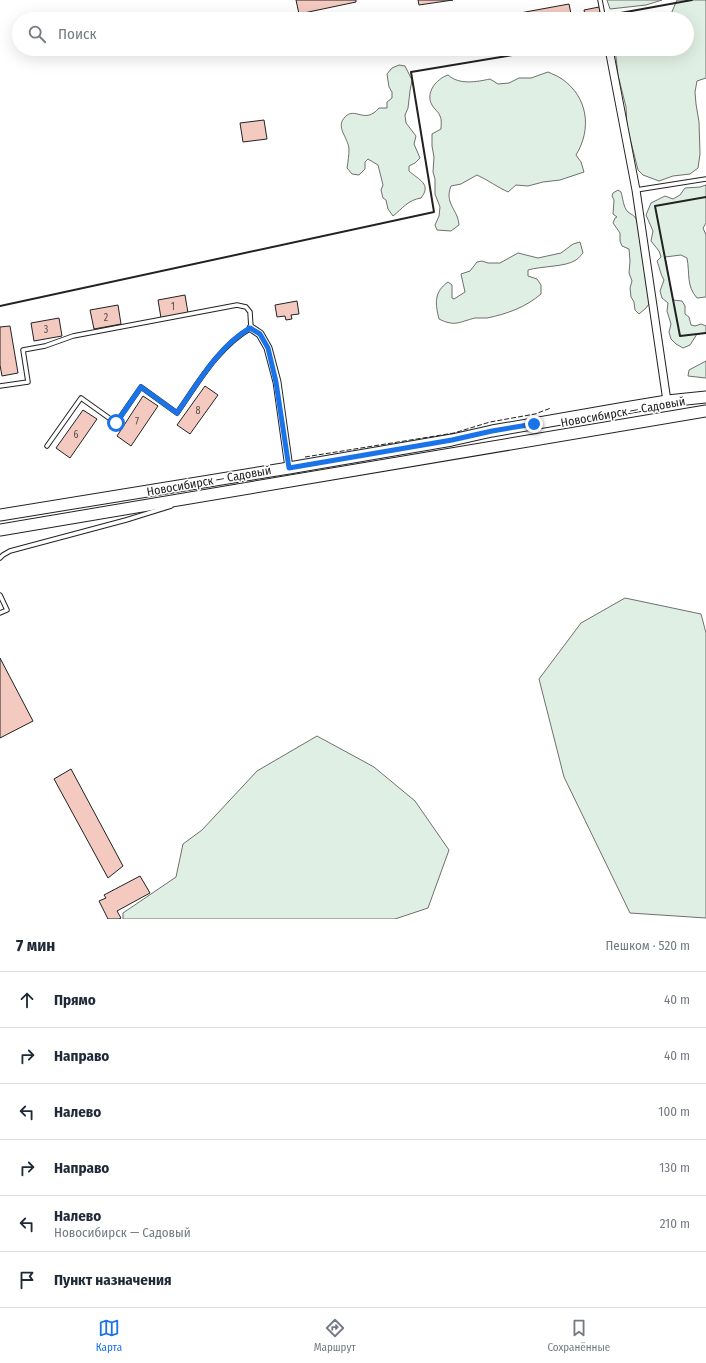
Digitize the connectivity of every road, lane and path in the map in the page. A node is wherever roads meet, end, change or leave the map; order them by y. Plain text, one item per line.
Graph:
1 (600, 0) edge
2 (602, 12) edge
3 (610, 56) edge
4 (706, 179) edge
5 (636, 190) junction
6 (250, 328) junction
7 (0, 386) edge
8 (706, 397) edge
9 (667, 401) junction
10 (706, 411) edge
11 (47, 446) dead end
12 (289, 468) junction
13 (212, 494) junction
14 (0, 515) edge
15 (0, 530) edge
16 (0, 558) edge
17 (0, 595) edge
18 (0, 613) edge

1 - 2 lane
3 - 5 street
4 - 5 lane
5 - 9 street
6 - 7 lane
6 - 11 lane
6 - 12 street
8 - 9 main road, Новосибирск — Садовый
9 - 12 main road, Новосибирск — Садовый
10 - 13 main road, Новосибирск — Садовый
12 - 14 main road, Новосибирск — Садовый
13 - 15 main road, Новосибирск — Садовый
13 - 16 lane
17 - 18 lane

